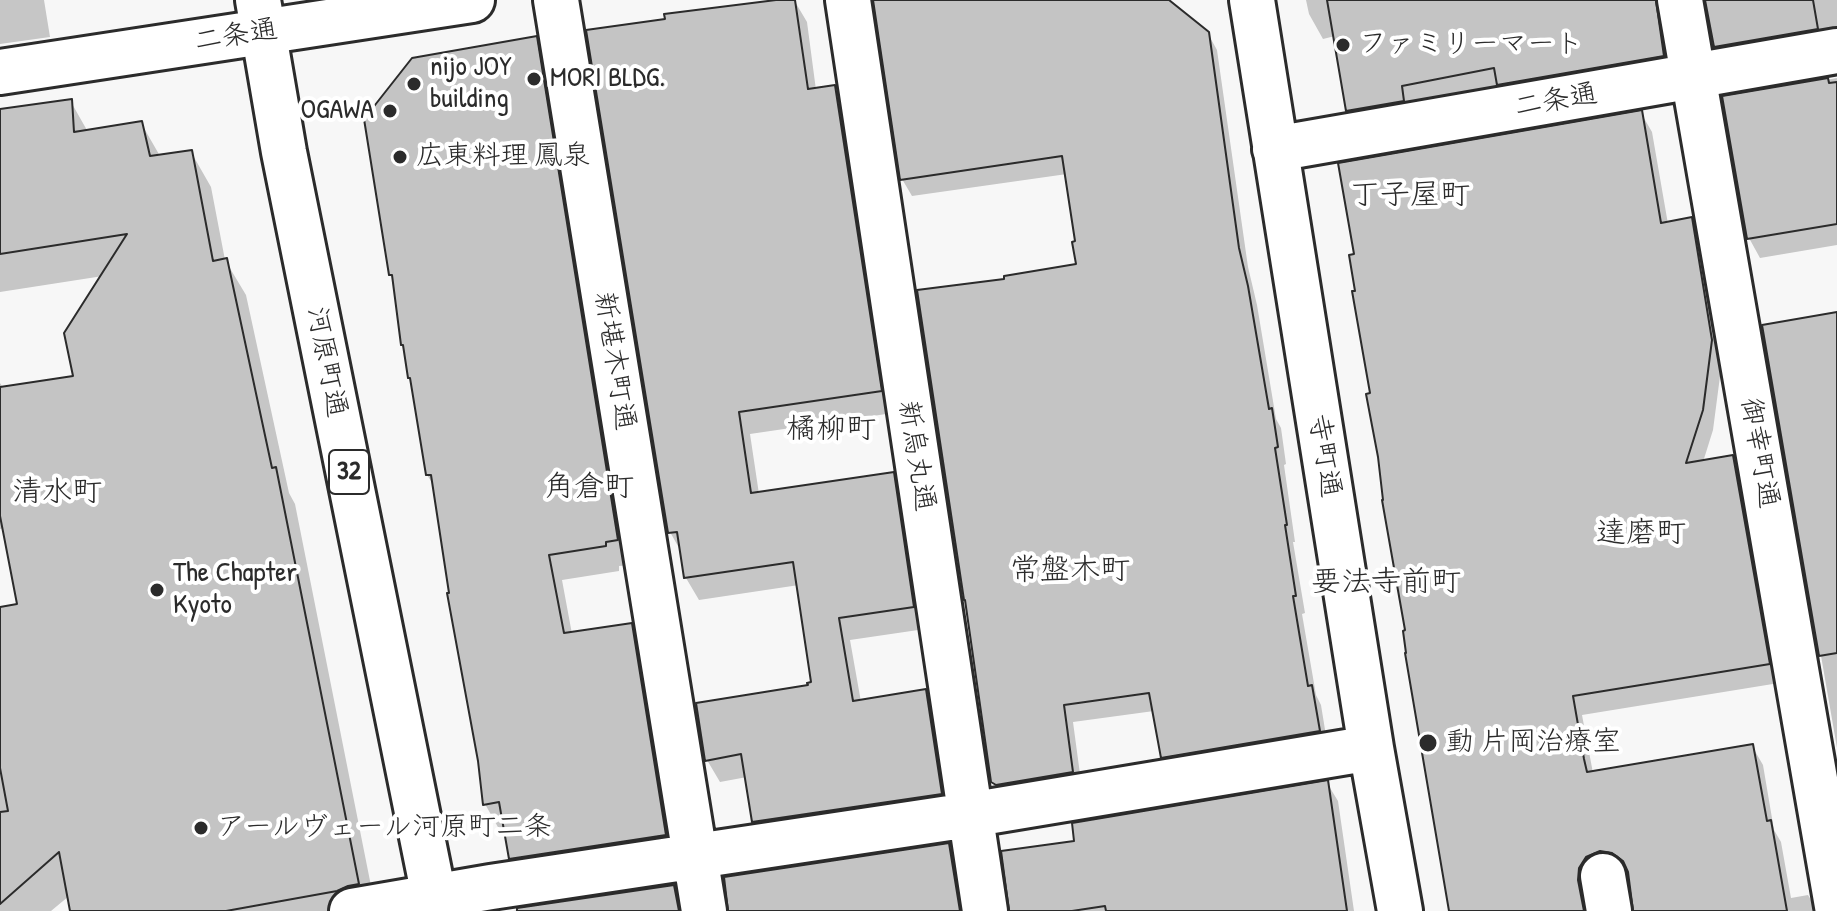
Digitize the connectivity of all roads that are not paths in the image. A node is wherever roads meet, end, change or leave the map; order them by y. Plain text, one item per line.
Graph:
1 (472, 0) edge
2 (556, 0) edge
3 (848, 0) edge
4 (1252, 0) edge
5 (1680, 0) edge
6 (261, 16) edge
7 (1837, 51) edge
8 (0, 72) edge
9 (1694, 77) junction
10 (1275, 149) junction
11 (1371, 748) junction
12 (969, 815) junction
13 (695, 855) junction
14 (436, 904) edge
15 (1837, 906) edge
16 (352, 911) edge
17 (704, 911) edge
18 (985, 911) edge
19 (1400, 911) edge

1 - 6 street, 二条通
2 - 13 street, 新堪木町通
3 - 12 street, 新烏丸通
4 - 10 street, 寺町通
5 - 9 street, 御幸町通
6 - 8 street, 二条通
6 - 14 street, 河原町通 / 32
7 - 9 street, 二条通
9 - 10 street, 二条通
9 - 15 street, 御幸町通
10 - 11 street, 寺町通
11 - 12 street
11 - 19 street, 寺町通
12 - 13 street
12 - 18 street, 新烏丸通
13 - 14 street
13 - 17 street, 新堪木町通
14 - 16 street

